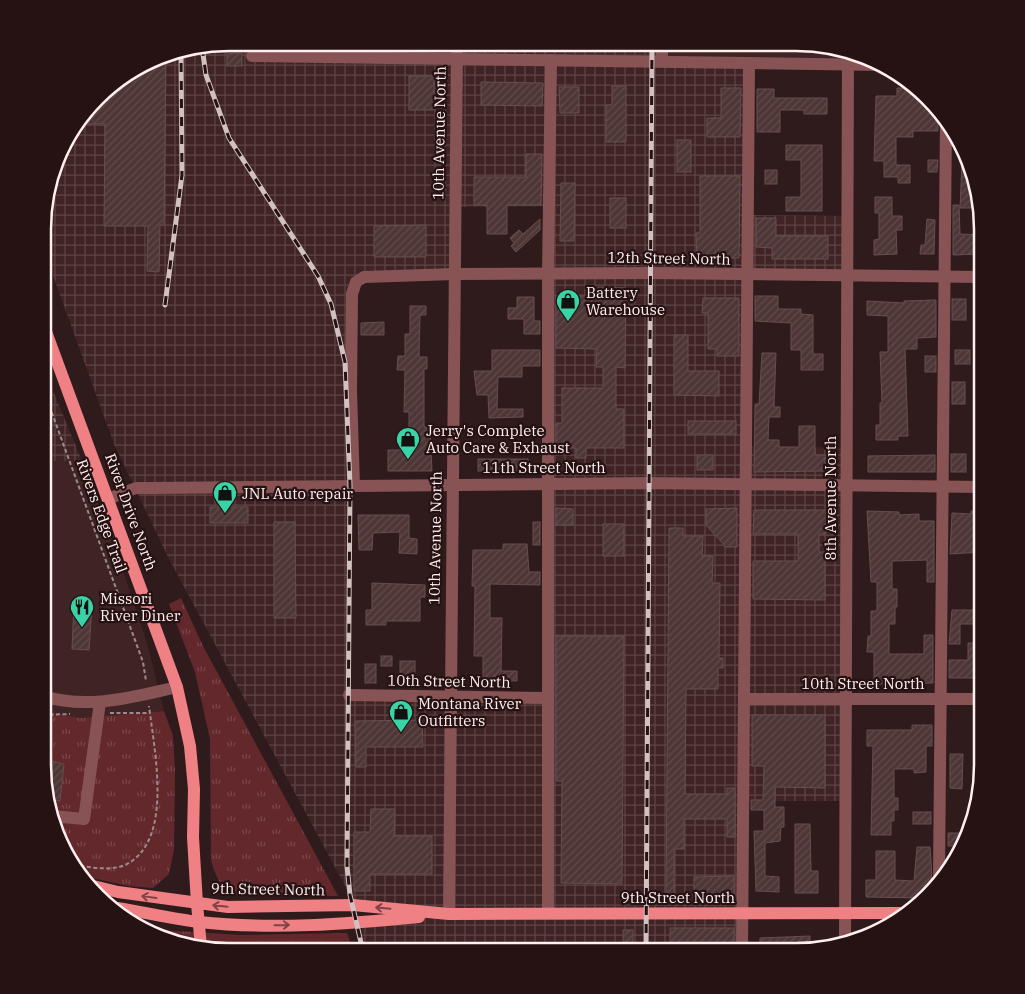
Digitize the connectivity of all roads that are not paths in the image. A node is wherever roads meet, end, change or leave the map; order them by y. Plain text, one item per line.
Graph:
1 (662, 51) edge
2 (456, 52) edge
3 (252, 56) dead end
4 (456, 59) junction
5 (848, 59) edge
6 (551, 60) junction
7 (662, 61) junction
8 (749, 63) junction
9 (946, 133) edge
10 (548, 273) junction
11 (454, 274) junction
12 (749, 276) junction
13 (848, 277) junction
14 (944, 278) junction
15 (973, 278) edge
16 (51, 346) edge
17 (452, 484) junction
18 (548, 484) junction
19 (747, 485) junction
20 (354, 486) junction
21 (846, 487) junction
22 (942, 487) junction
23 (973, 487) edge
24 (108, 499) junction
25 (177, 687) junction
26 (349, 695) dead end
27 (52, 698) edge
28 (450, 698) junction
29 (548, 698) junction
30 (744, 699) junction
31 (846, 699) junction
32 (941, 699) junction
33 (974, 699) edge
34 (100, 702) junction
35 (59, 817) edge
36 (939, 870) edge
37 (100, 888) edge
38 (197, 904) junction
39 (125, 909) edge
40 (742, 912) junction
41 (846, 912) junction
42 (548, 913) junction
43 (895, 913) edge
44 (449, 914) junction
45 (199, 922) junction
46 (845, 936) edge
47 (200, 940) edge
48 (742, 942) edge

1 - 7 street
2 - 4 street, 10th Avenue North
3 - 4 street
4 - 6 street
4 - 11 street, 10th Avenue North
5 - 8 street
5 - 13 street, 8th Avenue North
6 - 7 street
6 - 10 street
7 - 8 street
8 - 12 street
9 - 14 street
10 - 11 street, 12th Street North
10 - 12 street, 12th Street North
10 - 18 street
11 - 17 street, 10th Avenue North
11 - 20 street, 12th Street North
12 - 13 street, 12th Street North
12 - 19 street
13 - 14 street, 12th Street North
13 - 21 street, 8th Avenue North
14 - 15 street, 12th Street North
14 - 22 street
16 - 24 main road, River Drive North
17 - 18 street, 11th Street North
17 - 20 street, 11th Street North
17 - 28 street, 10th Avenue North
18 - 19 street, 11th Street North
18 - 29 street
19 - 21 street, 11th Street North
19 - 30 street
20 - 24 street, 11th Street North
21 - 22 street, 11th Street North
21 - 31 street, 8th Avenue North
22 - 23 street, 11th Street North
22 - 32 street
24 - 25 main road, River Drive North
25 - 34 street
25 - 38 main road, River Drive North
26 - 28 street, 10th Street North
27 - 34 street
28 - 29 street, 10th Street North
28 - 44 street, 10th Avenue North
29 - 42 street
30 - 31 street, 10th Street North
30 - 40 street
31 - 32 street, 10th Street North
31 - 41 street, 8th Avenue North
32 - 33 street, 10th Street North
32 - 36 street
34 - 35 street
38 -> 37 main road, 9th Street North
44 -> 38 main road, 9th Street North
38 - 45 main road, River Drive North
39 - 45 main road, 9th Street North
40 - 41 main road, 9th Street North
40 - 42 main road, 9th Street North
40 - 48 street
41 - 43 main road, 9th Street North
41 - 46 street, 8th Avenue North
42 - 44 main road, 9th Street North
45 -> 44 main road, 9th Street North
45 - 47 main road, River Drive North

